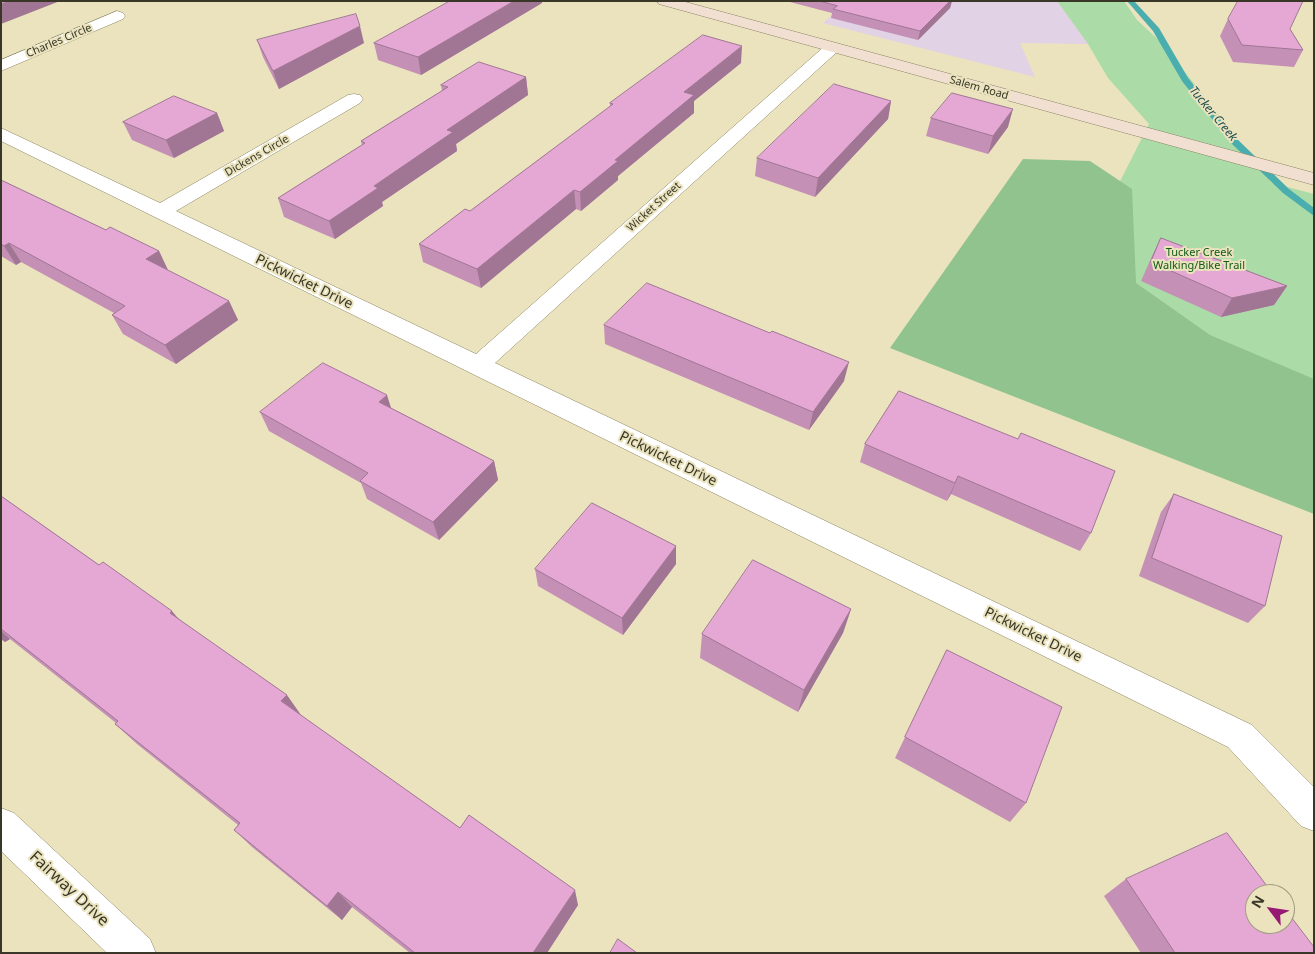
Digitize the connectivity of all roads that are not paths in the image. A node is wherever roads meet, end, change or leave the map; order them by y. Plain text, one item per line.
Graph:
1 (664, 1) edge
2 (117, 16) dead end
3 (832, 48) junction
4 (1, 66) edge
5 (354, 99) dead end
6 (1, 134) edge
7 (1314, 179) edge
8 (159, 212) junction
9 (477, 366) junction
10 (1314, 813) edge
11 (1, 826) edge
12 (136, 953) edge

1 - 3 main road, Salem Road
2 - 4 street, Charles Circle
3 - 7 main road, Salem Road
3 - 9 street, Wicket Street
5 - 8 street, Dickens Circle
6 - 8 street, Pickwicket Drive
8 - 9 street, Pickwicket Drive
9 - 10 street, Pickwicket Drive
11 - 12 street, Fairway Drive

